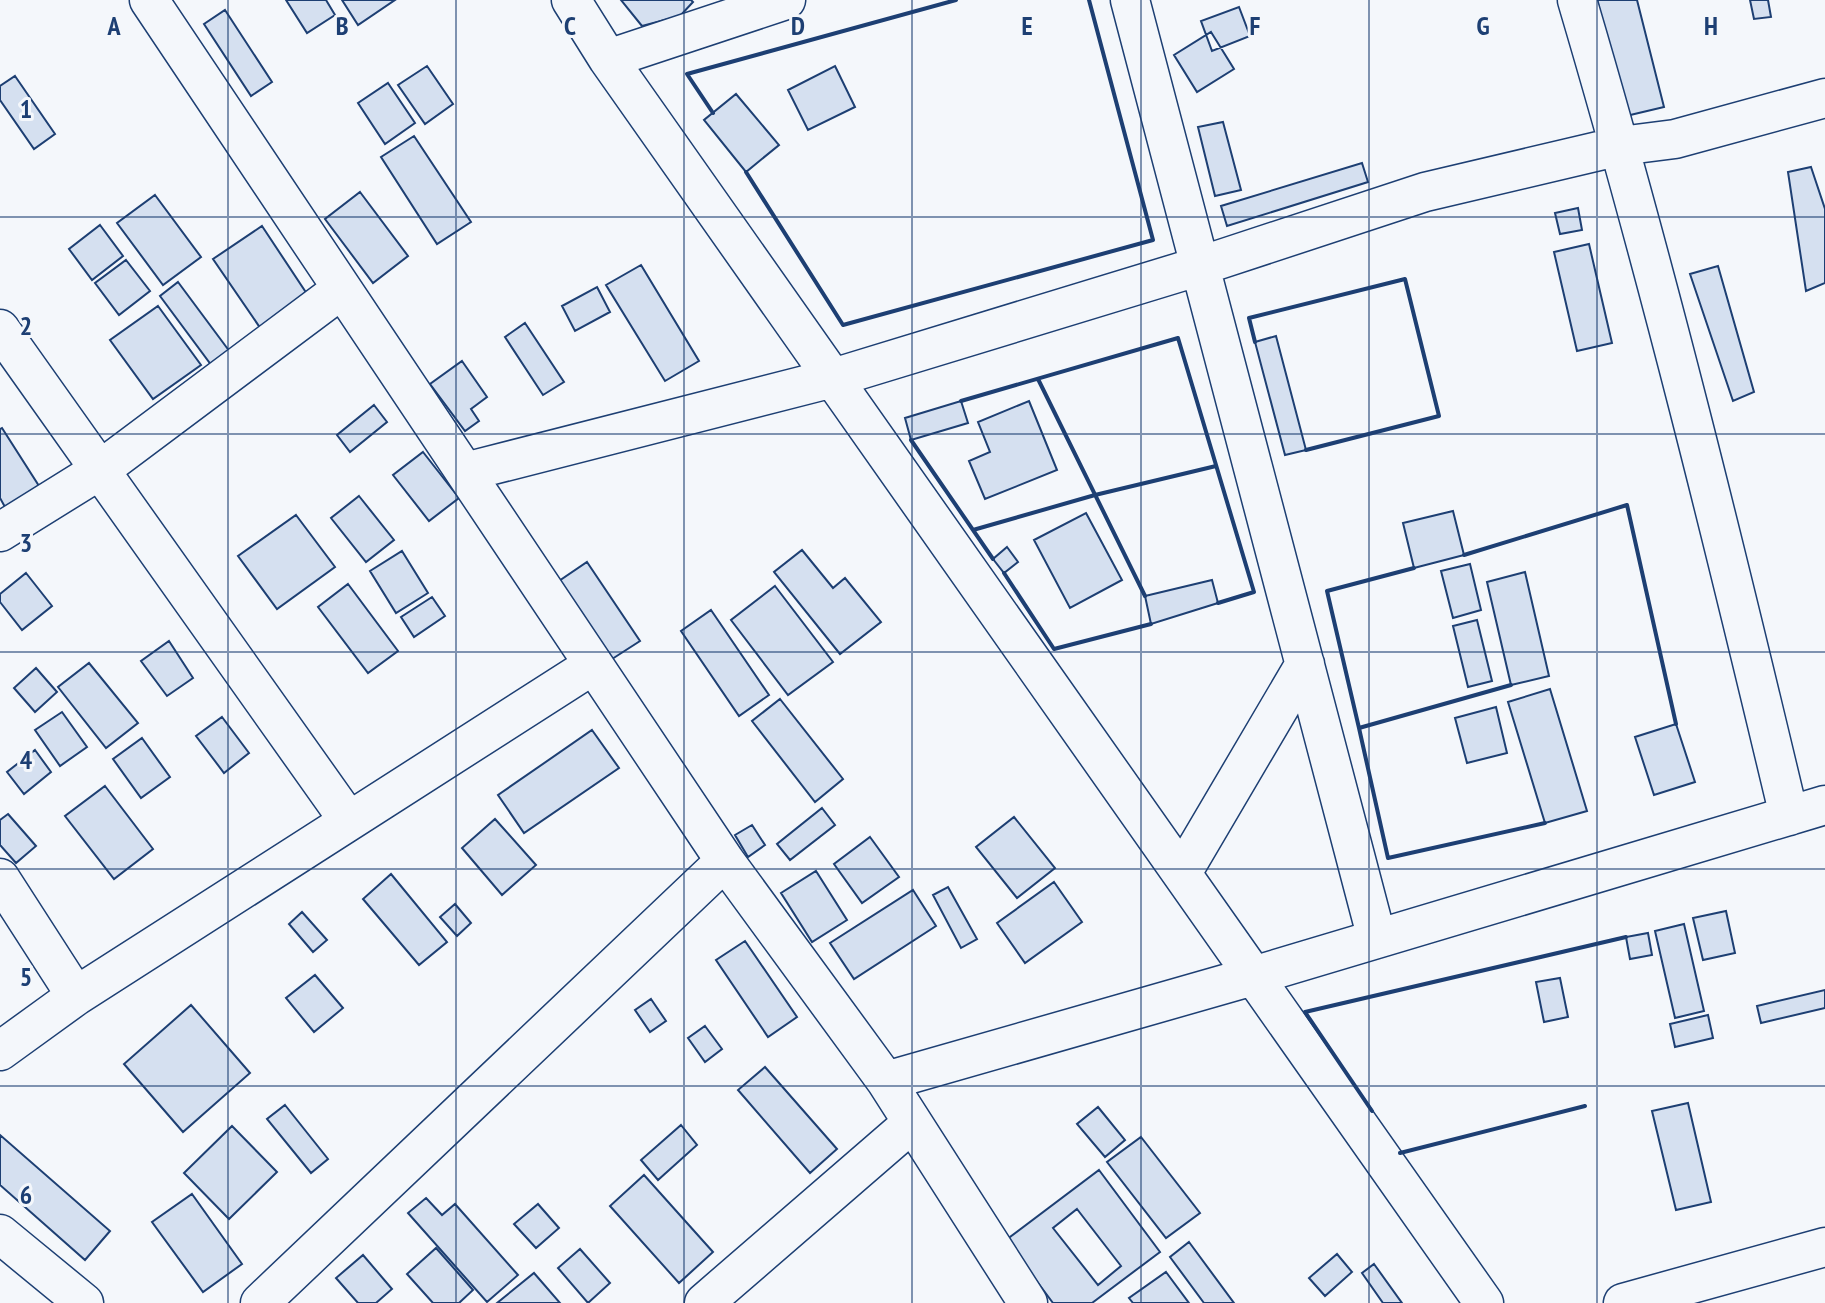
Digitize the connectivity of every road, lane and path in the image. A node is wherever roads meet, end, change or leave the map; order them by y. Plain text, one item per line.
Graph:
1 (149, 0) edge
2 (571, 0) edge
3 (786, 0) edge
4 (1130, 0) edge
5 (1577, 0) edge
6 (608, 59) junction
7 (1825, 98) edge
8 (1620, 146) junction
9 (1200, 266) junction
10 (342, 289) junction
11 (0, 329) edge
12 (833, 378) junction
13 (100, 470) junction
14 (465, 472) junction
15 (0, 532) edge
16 (1305, 664) junction
17 (593, 665) junction
18 (1825, 805) edge
19 (1789, 816) junction
20 (349, 821) junction
21 (725, 861) junction
22 (1182, 873) junction
23 (0, 878) edge
24 (1377, 939) junction
25 (1253, 976) junction
26 (76, 996) junction
27 (0, 1051) edge
28 (886, 1081) junction
29 (912, 1123) junction
30 (0, 1234) edge
31 (1825, 1247) edge
32 (84, 1303) edge
33 (260, 1303) edge
34 (704, 1303) edge
35 (1028, 1303) edge
36 (1484, 1303) edge
37 (1623, 1303) edge

1 - 10 street
2 - 6 street
3 - 6 street
4 - 9 street
5 - 8 street
6 - 12 street
7 - 8 street
8 - 9 street
8 - 19 street
9 - 12 street
9 - 16 street
10 - 13 street
10 - 14 street
11 - 13 street
12 - 14 street
12 - 22 street
13 - 15 street
13 - 20 street
14 - 17 street
16 - 22 street
16 - 24 street
17 - 20 street
17 - 21 street
18 - 19 street
19 - 24 street
20 - 26 street
21 - 28 street
21 - 33 street
22 - 25 street
23 - 26 street
24 - 25 street
25 - 28 street
25 - 36 street
26 - 27 street
28 - 29 street
29 - 34 street
29 - 35 street
30 - 32 street
31 - 37 street

